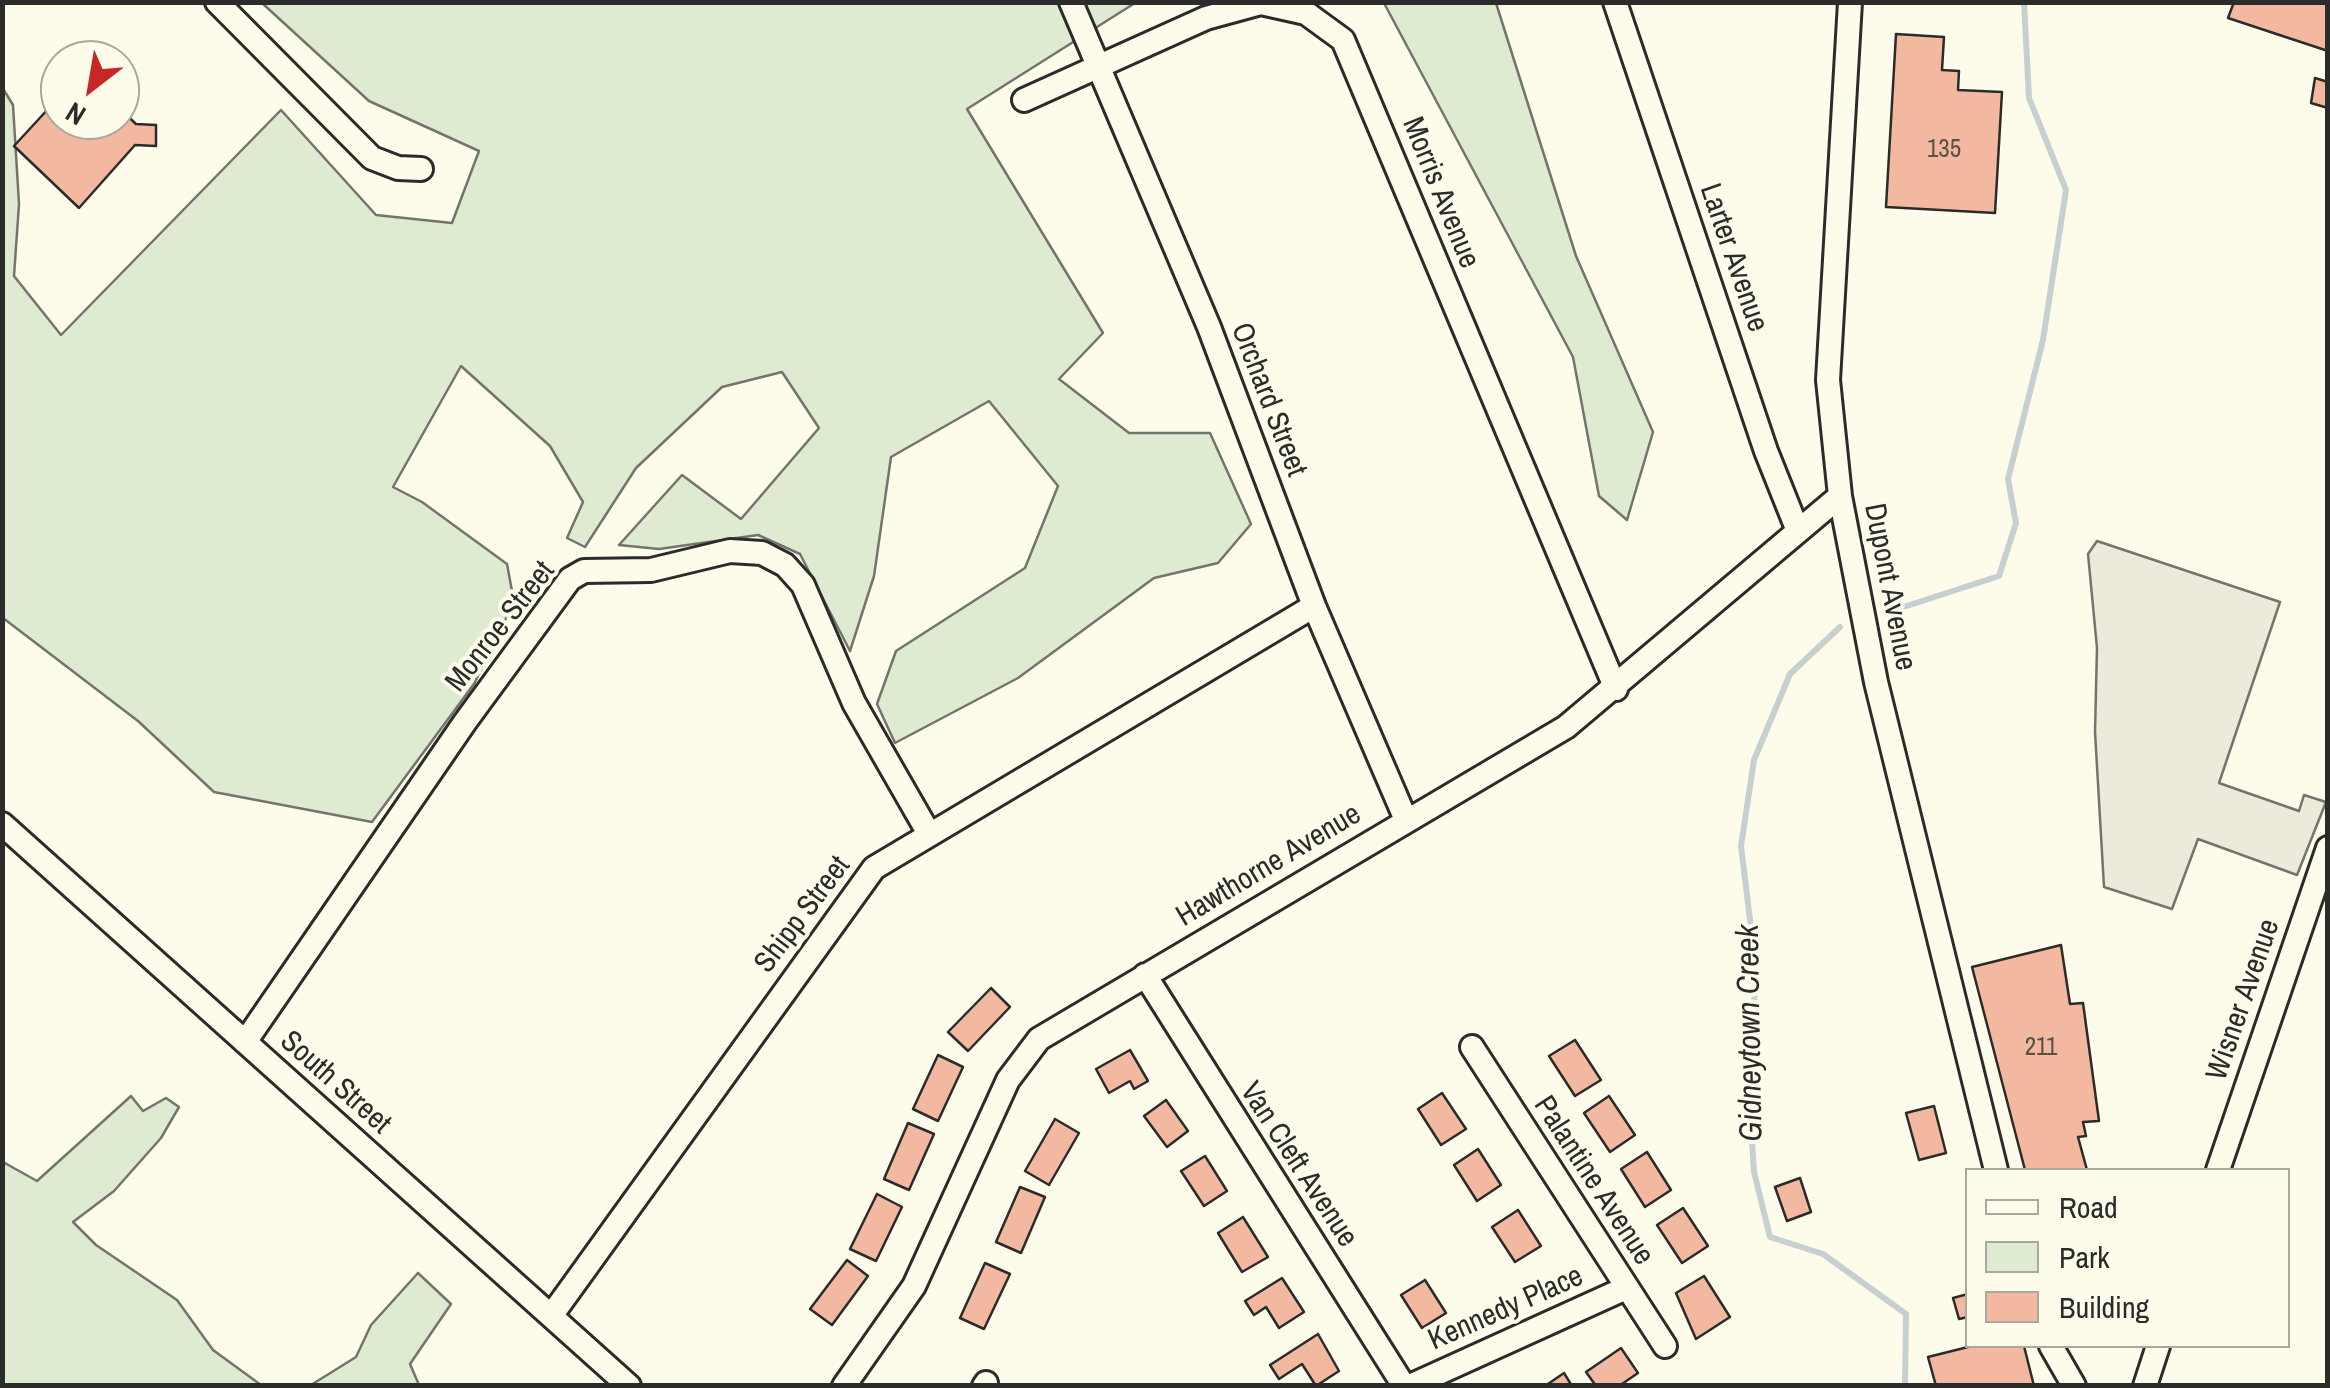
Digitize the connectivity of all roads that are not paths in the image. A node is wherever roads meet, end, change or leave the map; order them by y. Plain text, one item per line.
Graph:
1 (217, 2) edge
2 (1071, 2) edge
3 (1615, 2) edge
4 (1850, 2) edge
5 (1099, 68) junction
6 (1024, 100) dead end
7 (421, 169) dead end
8 (1840, 496) junction
9 (1798, 532) junction
10 (1314, 606) junction
11 (1616, 689) junction
12 (1406, 820) junction
13 (2, 824) edge
14 (928, 832) junction
15 (2328, 848) edge
16 (1145, 975) junction
17 (244, 1042) junction
18 (1472, 1048) dead end
19 (1996, 1168) edge
20 (2219, 1168) edge
21 (1626, 1288) junction
22 (551, 1316) junction
23 (1665, 1346) dead end
24 (2052, 1348) edge
25 (2157, 1348) edge
26 (629, 1386) edge
27 (844, 1386) edge
28 (1407, 1386) edge
29 (2074, 1386) edge
30 (2145, 1386) edge

1 - 7 street
2 - 5 street, Orchard Street
3 - 9 street, Larter Avenue
4 - 8 street, Dupont Avenue
5 - 6 street, Morris Avenue
5 - 10 street, Orchard Street
5 - 11 street, Morris Avenue
8 - 9 street, Hawthorne Avenue
8 - 19 street, Dupont Avenue
9 - 11 street, Hawthorne Avenue
10 - 12 street, Orchard Street
10 - 14 street, Shipp Street
11 - 12 street, Hawthorne Avenue
12 - 16 street, Hawthorne Avenue
13 - 17 street, South Street
14 - 17 street, Monroe Street
14 - 22 street, Shipp Street
15 - 20 street, Wisner Avenue
16 - 27 street, Hawthorne Avenue
16 - 28 street, Van Cleft Avenue
17 - 22 street, South Street
18 - 21 street, Palantine Avenue
21 - 23 street, Palantine Avenue
21 - 28 street, Kennedy Place
22 - 26 street, South Street
24 - 29 street
25 - 30 street

